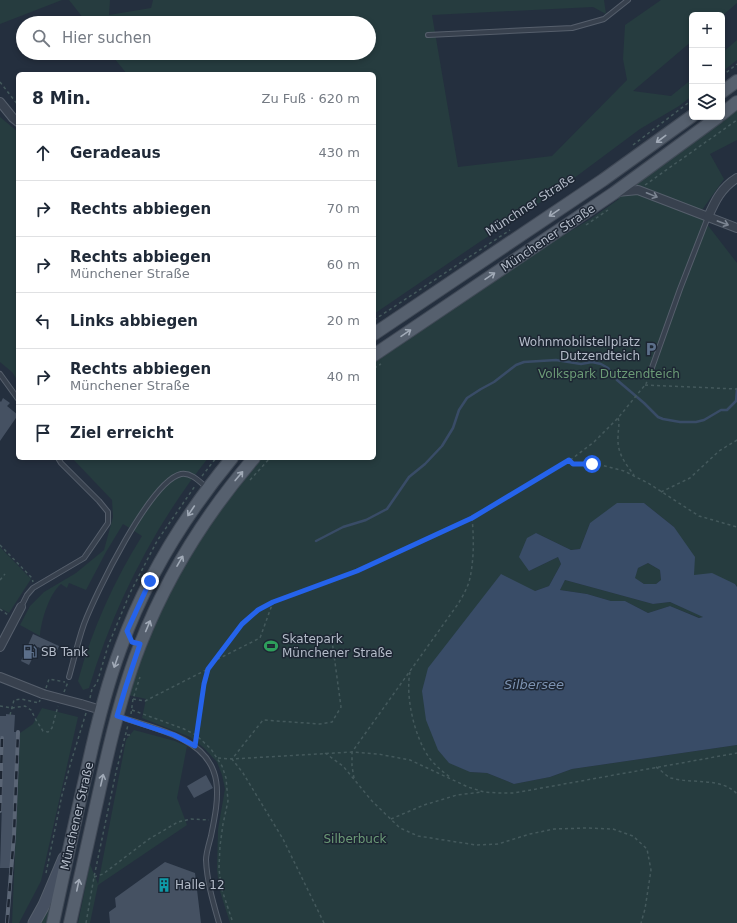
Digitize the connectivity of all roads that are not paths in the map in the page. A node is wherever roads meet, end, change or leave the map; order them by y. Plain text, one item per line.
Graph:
1 (628, 0) edge
2 (428, 35) dead end
3 (737, 81) edge
4 (725, 90) edge
5 (0, 102) edge
6 (737, 102) edge
7 (725, 112) edge
8 (689, 118) edge
9 (16, 120) edge
10 (714, 120) edge
11 (737, 178) edge
12 (614, 193) junction
13 (708, 217) junction
14 (737, 228) edge
15 (376, 333) edge
16 (376, 354) edge
17 (0, 374) edge
18 (648, 376) road end
19 (16, 396) edge
20 (60, 460) edge
21 (230, 460) edge
22 (252, 460) edge
23 (207, 489) junction
24 (21, 607) joint
25 (127, 631) junction
26 (140, 644) junction
27 (0, 647) edge
28 (0, 677) edge
29 (69, 677) road end
30 (101, 710) junction
31 (117, 716) junction
32 (71, 839) junction
33 (34, 923) edge
34 (53, 923) edge
35 (70, 923) edge
36 (219, 923) edge

1 - 2 lane
3 - 4 main road
5 - 9 street
6 - 7 main road
8 -> 15 main road, Münchener Straße
10 - 12 main road, Münchener Straße
11 - 13 street
12 -> 13 street
16 -> 12 main road, Münchener Straße
13 -> 14 street
13 - 18 lane
17 - 19 lane
20 - 24 lane
21 - 23 main road, Münchener Straße
26 -> 22 main road, Münchener Straße
23 -> 25 main road, Münchener Straße
23 - 29 lane
24 - 27 street
25 - 26 main road
25 -> 30 main road, Münchener Straße
26 - 31 main road, Münchener Straße
28 - 30 street, bridge
30 - 31 main road
30 - 32 main road, Münchener Straße
35 -> 31 main road, Münchener Straße
31 - 36 lane
32 - 33 main road
32 - 34 main road, Münchener Straße

